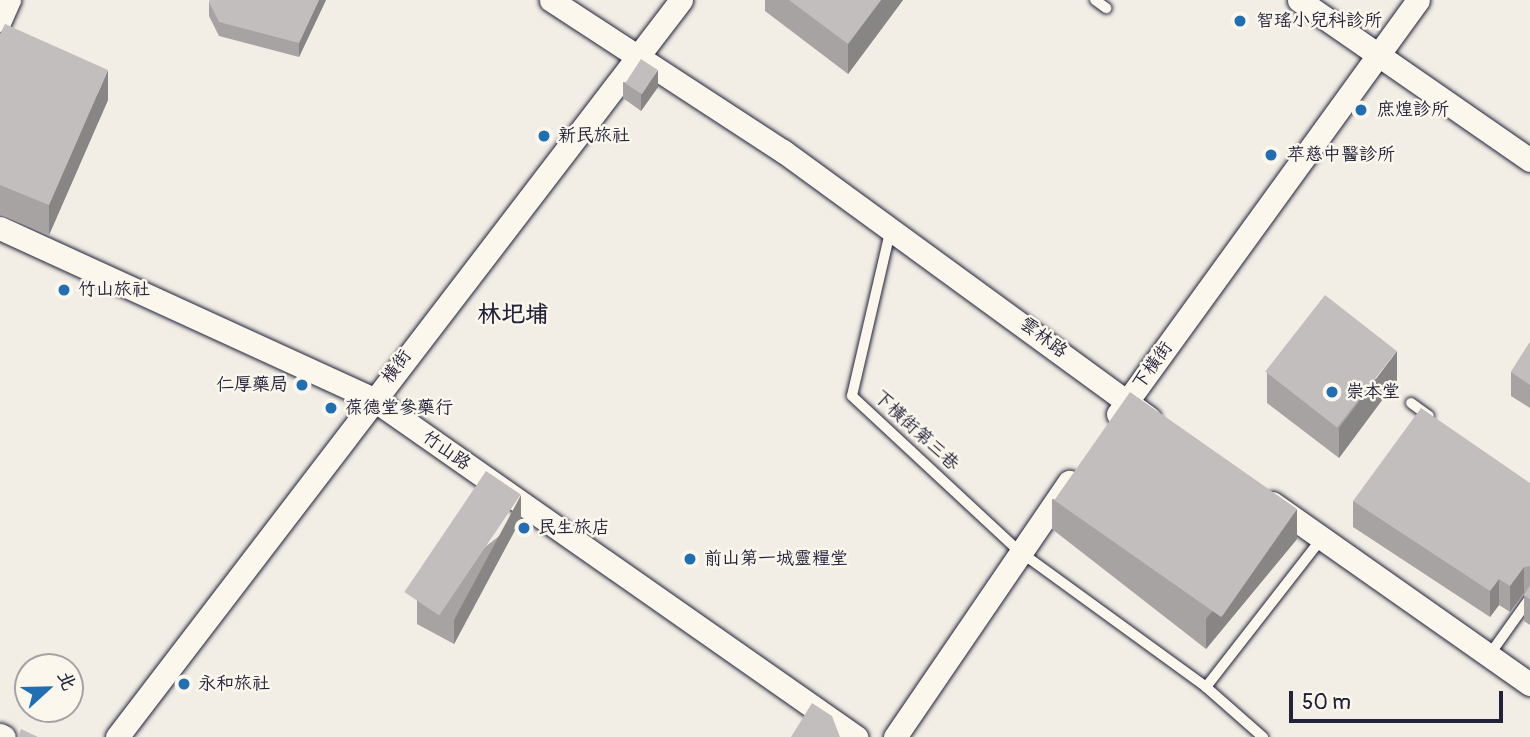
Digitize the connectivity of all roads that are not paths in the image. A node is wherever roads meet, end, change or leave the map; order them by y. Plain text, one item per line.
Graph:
1 (9, 0) edge
2 (551, 0) edge
3 (681, 0) edge
4 (1095, 0) edge
5 (1299, 0) edge
6 (1418, 0) edge
7 (1106, 8) dead end
8 (0, 20) edge
9 (1379, 54) junction
10 (638, 55) junction
11 (1530, 160) edge
12 (0, 228) edge
13 (891, 228) junction
14 (373, 399) junction
15 (1126, 402) junction
16 (1411, 403) dead end
17 (1444, 427) edge
18 (1170, 432) edge
19 (1103, 434) edge
20 (1080, 466) edge
21 (1257, 493) edge
22 (1322, 538) junction
23 (1020, 551) junction
24 (1530, 598) edge
25 (1490, 654) junction
26 (1530, 684) edge
27 (1206, 687) junction
28 (117, 737) edge
29 (856, 737) edge
30 (895, 737) edge
31 (1263, 737) edge

1 - 8 street
2 - 10 street, 雲林路
3 - 10 street, 橫街
4 - 7 lane
5 - 9 street
6 - 9 street, 下橫街
9 - 11 street
9 - 15 street, 下橫街
10 - 13 street, 雲林路
10 - 14 street, 橫街
12 - 14 street, 竹山路
13 - 15 street, 雲林路
13 - 23 lane, 下橫街第三巷
14 - 28 street, 橫街
14 - 29 street, 竹山路
15 - 18 street, 雲林路
15 - 19 street, 下橫街
16 - 17 lane
20 - 23 street
21 - 22 street
22 - 25 street
22 - 27 lane
23 - 27 lane
23 - 30 street
24 - 25 lane
25 - 26 street
27 - 31 lane

